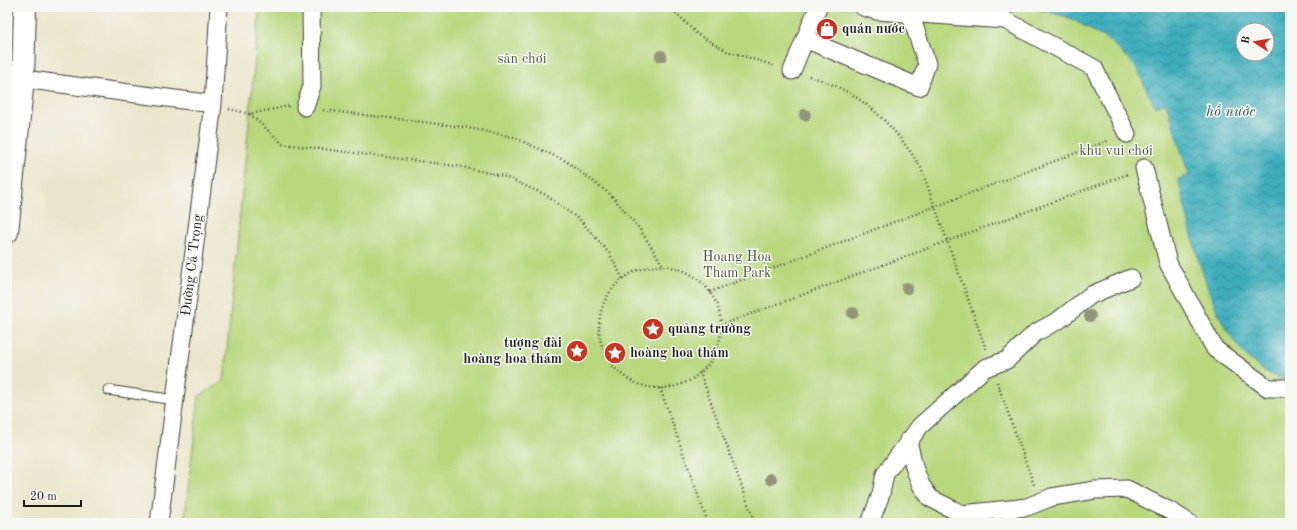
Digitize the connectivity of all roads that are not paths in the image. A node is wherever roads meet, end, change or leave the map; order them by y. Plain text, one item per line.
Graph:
1 (25, 7) edge
2 (219, 7) edge
3 (311, 7) edge
4 (818, 7) edge
5 (863, 7) edge
6 (879, 7) edge
7 (910, 13) junction
8 (805, 39) junction
9 (792, 71) road end
10 (23, 79) junction
11 (213, 104) junction
12 (305, 108) road end
13 (1127, 134) road end
14 (12, 135) edge
15 (1144, 168) road end
16 (7, 232) edge
17 (1131, 278) dead end
18 (1290, 388) edge
19 (108, 390) dead end
20 (175, 400) junction
21 (908, 441) junction
22 (159, 523) edge
23 (870, 523) edge
24 (1189, 523) edge

1 - 10 main road
2 - 11 street, Đường Cả Trọng
3 - 12 street
4 - 8 street
5 - 7 street
6 - 7 street
7 - 8 street
7 - 13 street
8 - 9 street
10 - 11 street
10 - 14 main road
11 - 20 street, Đường Cả Trọng
14 - 16 main road
15 - 18 street
17 - 21 street
19 - 20 lane
20 - 22 street, Đường Cả Trọng
21 - 23 street
21 - 24 street

